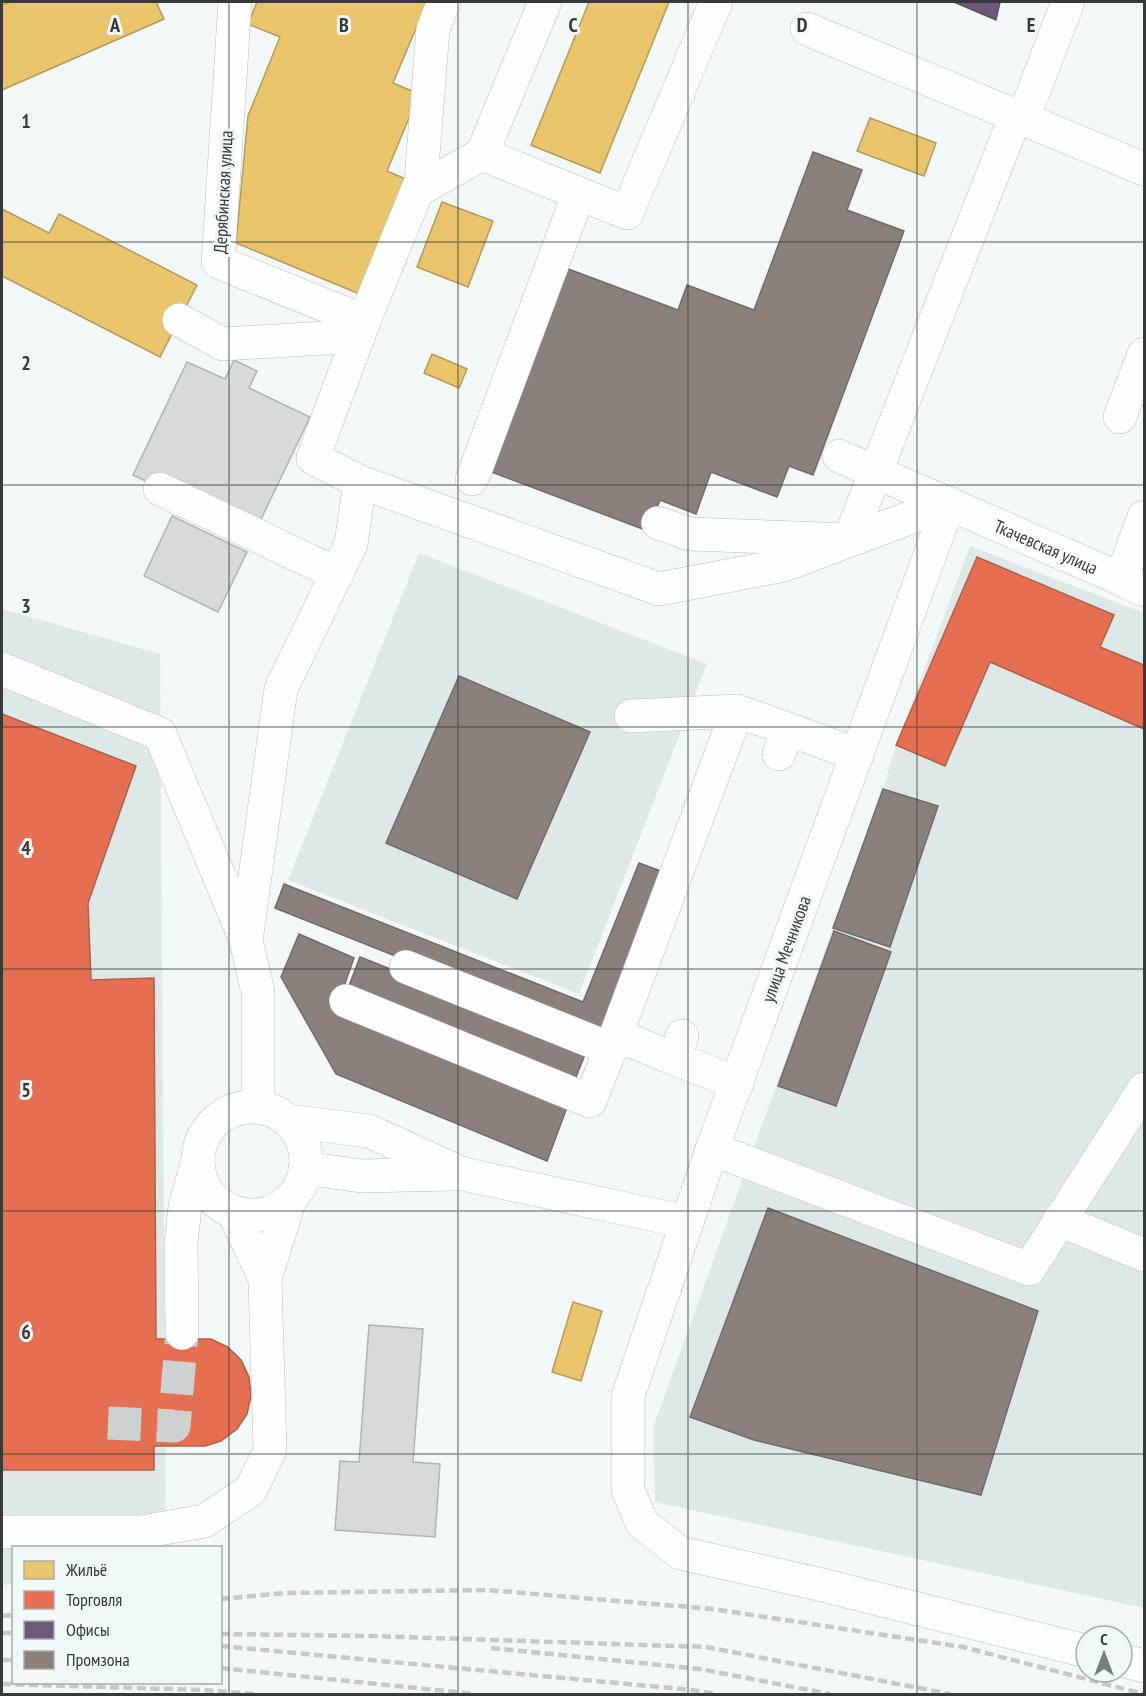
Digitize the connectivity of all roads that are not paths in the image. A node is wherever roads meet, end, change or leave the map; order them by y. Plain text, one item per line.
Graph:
1 (235, 2) edge
2 (444, 2) edge
3 (545, 2) edge
4 (716, 2) edge
5 (1068, 2) edge
6 (807, 29) dead end
7 (1019, 117) junction
8 (482, 154) junction
9 (1144, 169) edge
10 (417, 191) junction
11 (579, 193) junction
12 (179, 320) dead end
13 (361, 328) junction
14 (1144, 354) edge
15 (1120, 417) dead end
16 (463, 442) dead end
17 (839, 456) dead end
18 (876, 471) junction
19 (472, 478) junction
20 (360, 482) junction
21 (160, 489) dead end
22 (949, 503) junction
23 (1144, 517) edge
24 (658, 523) dead end
25 (483, 525) junction
26 (849, 540) junction
27 (337, 574) junction
28 (1133, 584) edge
29 (2, 669) edge
30 (737, 711) junction
31 (631, 716) dead end
32 (858, 755) junction
33 (246, 941) junction
34 (406, 967) dead end
35 (346, 1001) dead end
36 (613, 1042) junction
37 (737, 1083) junction
38 (1144, 1089) edge
39 (258, 1107) junction
40 (288, 1121) junction
41 (712, 1149) junction
42 (198, 1158) junction
43 (305, 1168) junction
44 (463, 1174) junction
45 (290, 1199) junction
46 (224, 1207) junction
47 (1059, 1220) junction
48 (687, 1222) junction
49 (181, 1243) junction
50 (1144, 1255) edge
51 (265, 1279) junction
52 (182, 1334) tunnel mouth
53 (2, 1532) edge
54 (1074, 1648) edge

1 - 13 street, Дерябинская улица
2 - 10 street
3 - 8 street
4 - 11 street
5 - 7 street
6 - 7 street
7 - 9 street
7 - 18 street
8 - 10 street
8 - 11 street
10 - 13 street
11 - 19 street
12 - 13 street
13 - 20 street
14 - 15 street
16 - 19 street
17 - 18 street, Ткачевская улица
18 - 22 street, Ткачевская улица
18 - 26 street
19 - 25 street
20 - 25 street
20 - 27 street
21 - 27 street
22 - 26 street
22 - 28 street, Ткачевская улица
22 - 32 street, улица Мечникова
23 - 28 street
24 - 26 street
25 - 26 street
27 - 33 street
29 - 33 street
30 - 31 street
30 - 32 street
30 - 36 street
32 - 37 street, улица Мечникова
33 - 39 street
34 - 36 street
35 - 36 street
36 - 37 street
37 - 41 street, улица Мечникова
38 - 47 street
39 - 40 street
39 - 42 street
40 - 43 street
40 - 44 street
41 - 47 street
41 - 48 street, улица Мечникова
42 - 46 street
42 - 49 street
43 - 44 street
43 - 45 street
44 - 48 street
45 - 46 street
45 - 51 street
46 - 49 street
46 - 51 street
47 - 50 street
48 - 54 street, улица Мечникова
49 - 52 street
51 - 53 street

